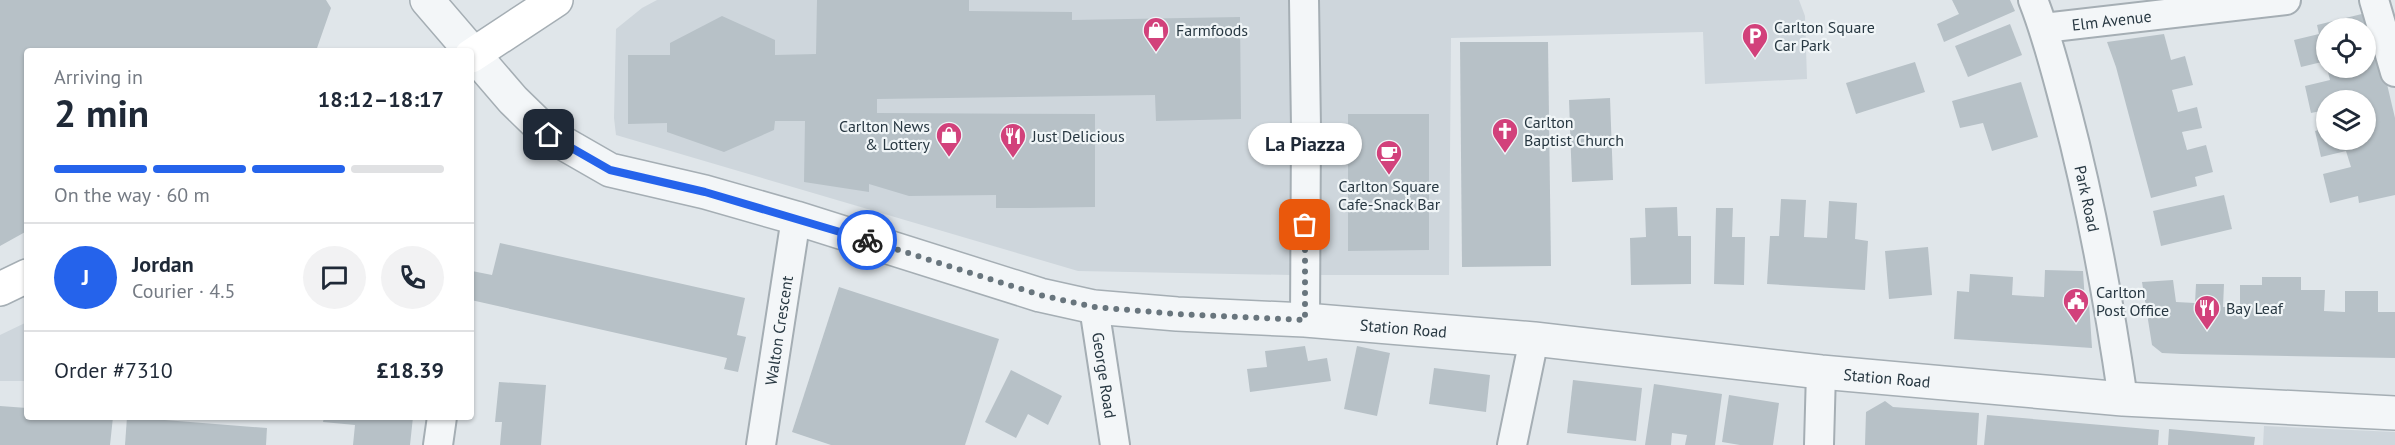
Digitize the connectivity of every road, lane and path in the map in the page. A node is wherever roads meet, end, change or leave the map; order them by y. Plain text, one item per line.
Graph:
1 (427, 0) edge
2 (556, 0) edge
3 (1304, 0) edge
4 (2033, 0) edge
5 (2286, 0) edge
6 (2374, 0) edge
7 (2044, 28) junction
8 (467, 48) edge
9 (474, 54) edge
10 (474, 56) edge
11 (2395, 72) edge
12 (796, 218) junction
13 (24, 277) edge
14 (0, 289) edge
15 (1094, 307) junction
16 (1305, 320) junction
17 (1534, 339) junction
18 (1821, 372) junction
19 (2123, 399) junction
20 (2395, 413) edge
21 (442, 420) edge
22 (438, 445) edge
23 (761, 445) edge
24 (1114, 445) edge
25 (1512, 445) edge
26 (1819, 445) edge

1 - 8 street, Station Road
2 - 9 main road
3 - 16 street
4 - 7 street, Park Road
5 - 7 street, Elm Avenue
6 - 11 street
7 - 19 street, Park Road
10 - 12 street, Station Road
12 - 15 street, Station Road
12 - 23 street, Walton Crescent
13 - 14 main road
15 - 16 street, Station Road
15 - 24 street, George Road
16 - 17 street, Station Road
17 - 18 street, Station Road
17 - 25 street
18 - 19 street, Station Road
18 - 26 street
19 - 20 street, Station Road
21 - 22 street

